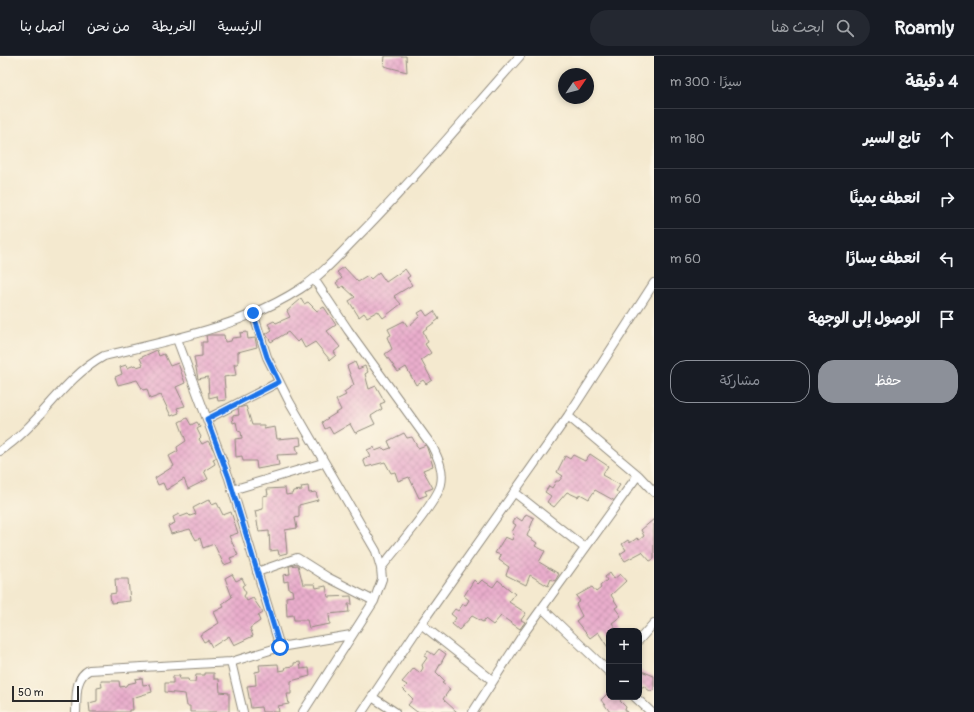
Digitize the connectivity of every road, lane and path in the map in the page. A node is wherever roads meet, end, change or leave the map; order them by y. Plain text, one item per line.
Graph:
1 (520, 56) edge
2 (314, 279) junction
3 (654, 283) edge
4 (253, 313) junction
5 (177, 339) junction
6 (279, 382) junction
7 (568, 416) junction
8 (207, 419) junction
9 (0, 451) edge
10 (323, 463) junction
11 (638, 475) junction
12 (232, 490) junction
13 (514, 492) junction
14 (654, 492) edge
15 (585, 548) junction
16 (381, 568) junction
17 (257, 572) junction
18 (374, 601) junction
19 (542, 608) junction
20 (654, 623) edge
21 (421, 624) junction
22 (351, 635) junction
23 (642, 637) edge
24 (280, 647) junction
25 (231, 662) junction
26 (606, 669) edge
27 (492, 680) junction
28 (372, 697) junction
29 (638, 700) edge
30 (76, 712) edge
31 (243, 712) edge
32 (303, 712) edge
33 (362, 712) edge
34 (395, 712) edge
35 (473, 712) edge
36 (650, 712) edge

1 - 2 street
2 - 4 street
2 - 16 street
3 - 7 street
4 - 5 street
4 - 6 street
5 - 8 street
5 - 9 street
6 - 8 street
6 - 10 street
7 - 11 street
7 - 13 street
8 - 12 street
10 - 12 street
10 - 16 street
11 - 14 street
11 - 15 street
12 - 17 street
13 - 15 street
13 - 21 street
15 - 19 street
16 - 18 street
17 - 18 street
17 - 24 street
18 - 22 street
19 - 26 street
19 - 27 street
20 - 23 street
21 - 27 street
21 - 28 street
22 - 24 street
22 - 32 street
24 - 25 street
25 - 30 street
25 - 31 street
27 - 35 street
28 - 33 street
28 - 34 street
29 - 36 street

